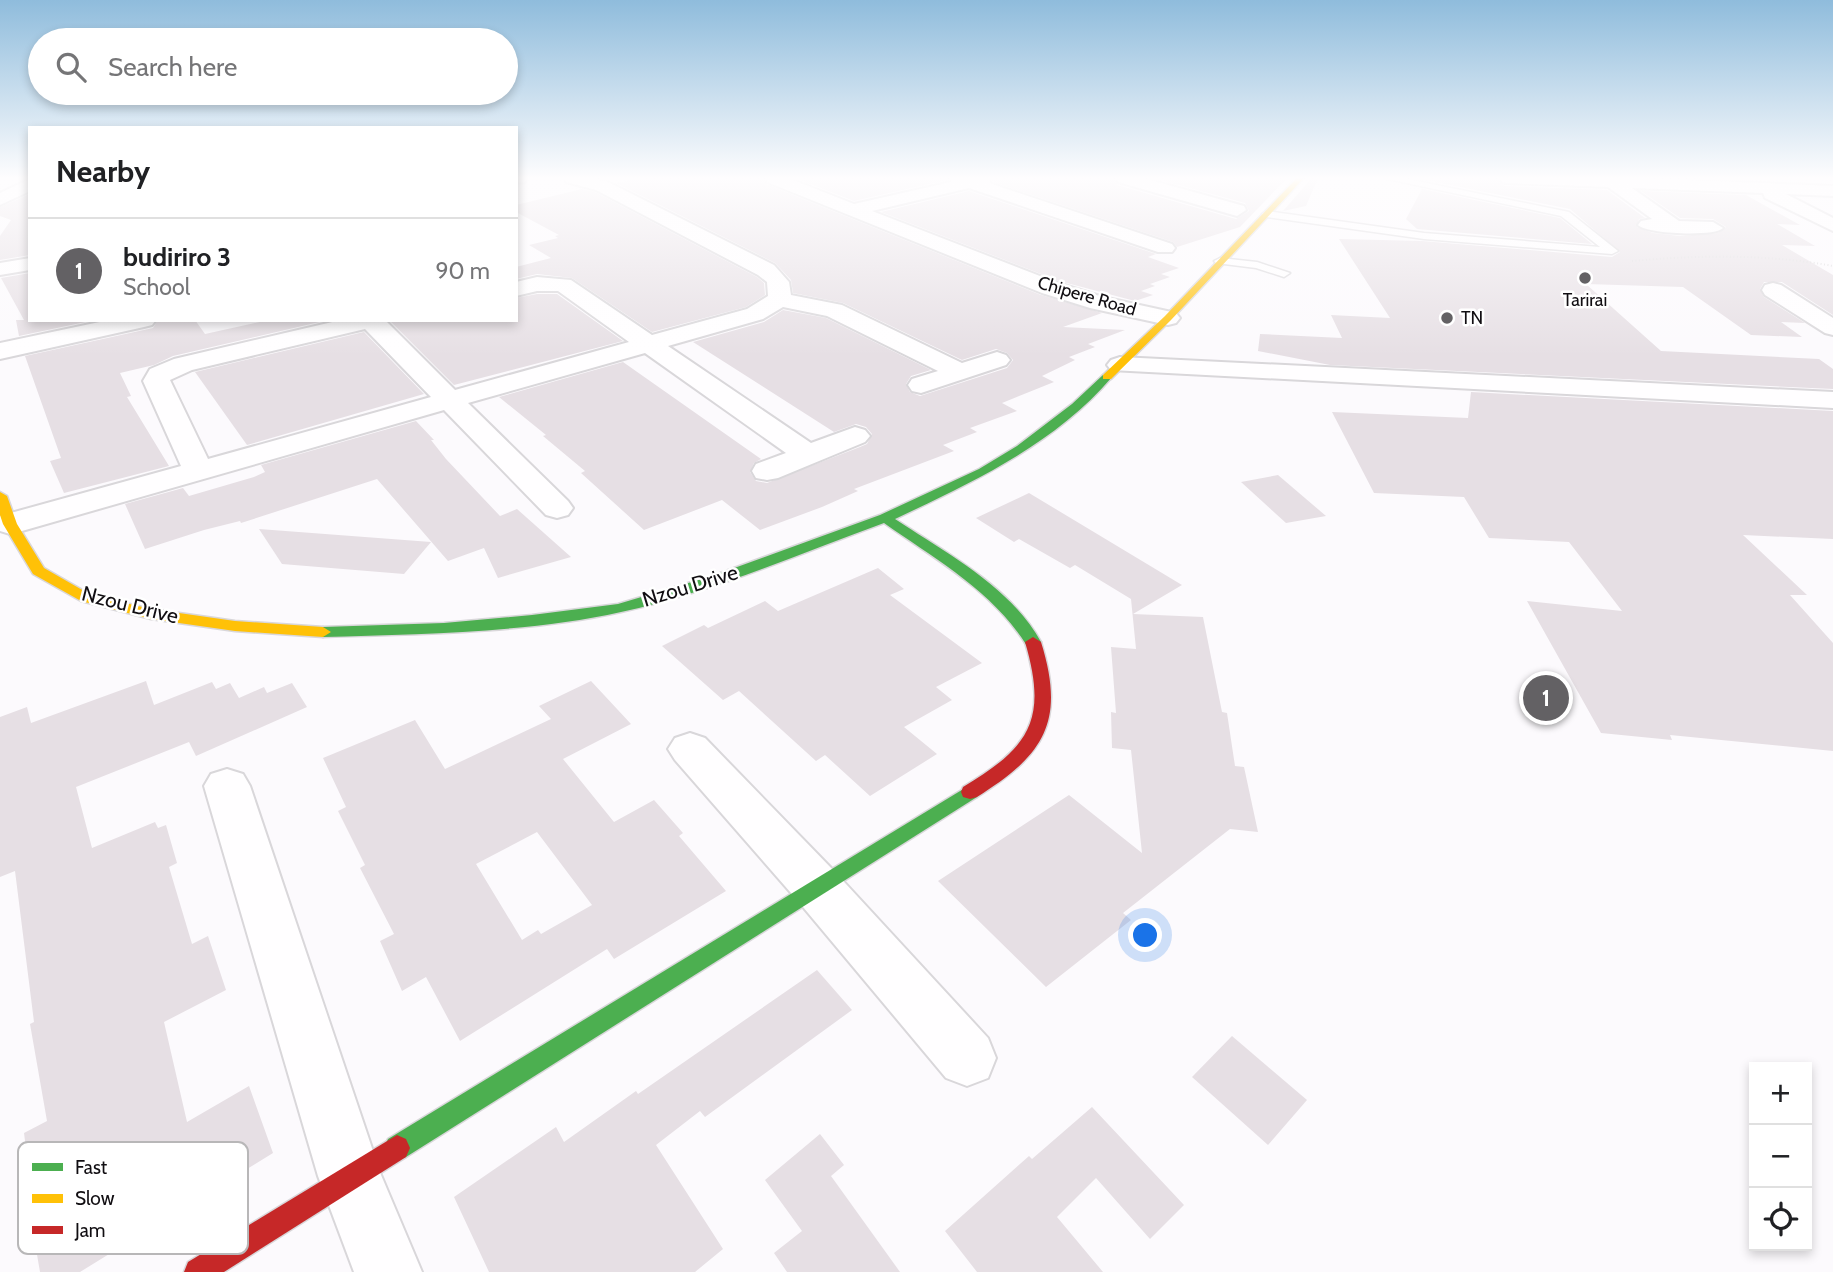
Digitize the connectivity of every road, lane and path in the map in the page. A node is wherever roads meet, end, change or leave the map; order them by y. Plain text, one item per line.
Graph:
1 (702, 237) edge
2 (922, 237) edge
3 (1135, 237) edge
4 (1244, 237) edge
5 (1440, 237) edge
6 (1595, 237) edge
7 (1165, 248) dead end
8 (1220, 261) junction
9 (1626, 261) dead end
10 (28, 264) edge
11 (1833, 265) edge
12 (0, 269) edge
13 (1284, 273) dead end
14 (518, 289) edge
15 (1773, 290) dead end
16 (779, 299) junction
17 (1168, 318) junction
18 (130, 322) edge
19 (368, 322) edge
20 (373, 322) edge
21 (1833, 328) edge
22 (646, 345) junction
23 (0, 351) edge
24 (997, 360) dead end
25 (1120, 365) junction
26 (960, 372) junction
27 (921, 385) dead end
28 (451, 399) junction
29 (1833, 400) edge
30 (855, 436) dead end
31 (807, 454) junction
32 (198, 470) junction
33 (767, 471) dead end
34 (0, 496) edge
35 (557, 508) dead end
36 (885, 518) junction
37 (10, 524) junction
38 (690, 749) dead end
39 (226, 786) dead end
40 (816, 886) junction
41 (967, 1058) dead end
42 (350, 1176) junction
43 (248, 1240) edge
44 (226, 1254) edge
45 (198, 1272) edge
46 (388, 1272) edge

1 - 16 street
2 - 17 street, Chipere Road
3 - 7 street
4 - 8 street, Nzou Drive
5 - 6 lane
8 - 13 lane
8 - 17 street, Nzou Drive
9 - 11 path
10 - 12 street
14 - 22 street
15 - 21 street
16 - 22 street
16 - 26 street
17 - 25 street, Nzou Drive
18 - 23 street
19 - 32 street
20 - 28 street
22 - 28 street
22 - 31 street
24 - 26 street
25 - 29 street
25 - 36 street, Nzou Drive
26 - 27 street
28 - 32 street
28 - 35 street
30 - 31 street
31 - 33 street
32 - 37 street
34 - 37 street, Nzou Drive
36 - 37 street, Nzou Drive
36 - 40 street
38 - 40 street
39 - 42 street
40 - 41 street
40 - 42 street
42 - 43 street
42 - 46 street
44 - 45 street

